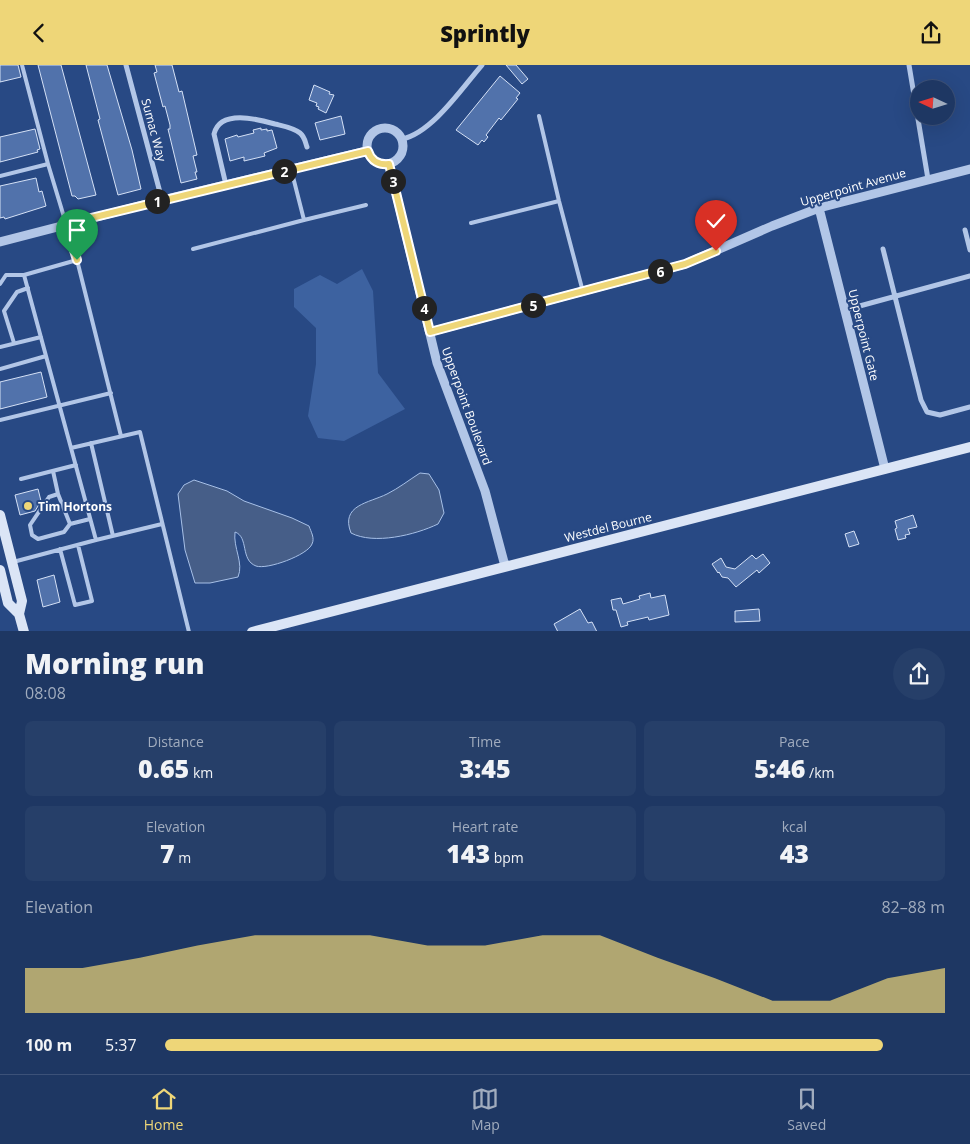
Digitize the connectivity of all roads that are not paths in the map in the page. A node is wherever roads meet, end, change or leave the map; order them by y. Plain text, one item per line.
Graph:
1 (22, 65) edge
2 (126, 65) edge
3 (482, 65) edge
4 (909, 65) edge
5 (539, 116) dead end
6 (402, 139) junction
7 (307, 147) dead end
8 (368, 151) junction
9 (48, 164) junction
10 (389, 164) junction
11 (291, 169) junction
12 (970, 169) edge
13 (0, 176) edge
14 (928, 179) junction
15 (226, 185) junction
16 (162, 199) junction
17 (559, 201) junction
18 (366, 205) dead end
19 (818, 208) junction
20 (304, 220) junction
21 (472, 223) dead end
22 (66, 224) junction
23 (965, 231) dead end
24 (0, 242) edge
25 (193, 249) dead end
26 (883, 249) dead end
27 (970, 250) edge
28 (77, 260) junction
29 (24, 275) junction
30 (970, 276) edge
31 (0, 284) edge
32 (28, 288) junction
33 (583, 292) junction
34 (895, 296) junction
35 (845, 310) junction
36 (430, 332) junction
37 (41, 337) junction
38 (14, 343) junction
39 (0, 347) edge
40 (46, 356) junction
41 (0, 369) edge
42 (110, 393) junction
43 (60, 405) junction
44 (970, 407) edge
45 (0, 420) edge
46 (121, 436) junction
47 (91, 443) junction
48 (970, 447) edge
49 (71, 448) junction
50 (76, 465) junction
51 (885, 469) junction
52 (53, 471) junction
53 (21, 479) dead end
54 (58, 494) junction
55 (0, 515) edge
56 (90, 519) junction
57 (70, 524) junction
58 (162, 524) junction
59 (113, 536) junction
60 (96, 540) junction
61 (78, 545) junction
62 (60, 549) junction
63 (12, 562) junction
64 (505, 566) junction
65 (0, 570) edge
66 (72, 571) dead end
67 (66, 572) junction
68 (74, 581) dead end
69 (68, 582) junction
70 (77, 590) dead end
71 (71, 591) junction
72 (19, 614) junction
73 (24, 631) edge
74 (189, 631) edge
75 (252, 631) edge

1 - 9 lane
2 - 16 street, Sumac Way
3 - 6 street
4 - 14 street
5 - 17 lane
6 - 8 street
6 - 10 street
7 - 15 street
8 - 10 street
8 - 11 street
9 - 13 lane
9 - 22 lane
10 - 36 street, Upperpoint Boulevard
11 - 15 street
11 - 20 lane
12 - 14 street, Upperpoint Avenue
14 - 19 street, Upperpoint Avenue
15 - 16 street
16 - 22 street
17 - 21 lane
17 - 33 lane
18 - 20 lane
19 - 33 street, Upperpoint Avenue
19 - 35 street, Upperpoint Gate
20 - 25 lane
22 - 24 street
22 - 28 lane
23 - 27 street
26 - 34 street
28 - 29 lane
28 - 42 lane
29 - 31 lane
29 - 32 lane
30 - 34 street
32 - 37 lane
32 - 38 lane
33 - 36 street, Upperpoint Avenue
34 - 35 street
34 - 44 street
35 - 51 street, Upperpoint Gate
36 - 64 street, Upperpoint Boulevard
37 - 38 lane
37 - 40 lane
38 - 39 lane
40 - 41 lane
40 - 43 lane
42 - 43 lane
42 - 46 lane
43 - 45 lane
43 - 49 lane
46 - 47 lane
46 - 58 lane
47 - 49 lane
47 - 59 lane
48 - 51 main road, Westdel Bourne
49 - 50 lane
50 - 52 lane
50 - 56 lane
51 - 64 main road, Westdel Bourne
52 - 53 lane
52 - 54 lane
54 - 57 lane
54 - 57 lane
55 - 63 main road
56 - 57 lane
56 - 60 lane
58 - 59 lane
58 - 74 lane
59 - 60 lane
60 - 61 lane
61 - 62 lane
61 - 71 lane
62 - 63 lane
62 - 67 lane
63 - 72 main road
64 - 75 main road, Westdel Bourne
65 - 72 main road
66 - 67 lane
67 - 69 lane
68 - 69 lane
69 - 71 lane
70 - 71 lane
72 - 73 main road

